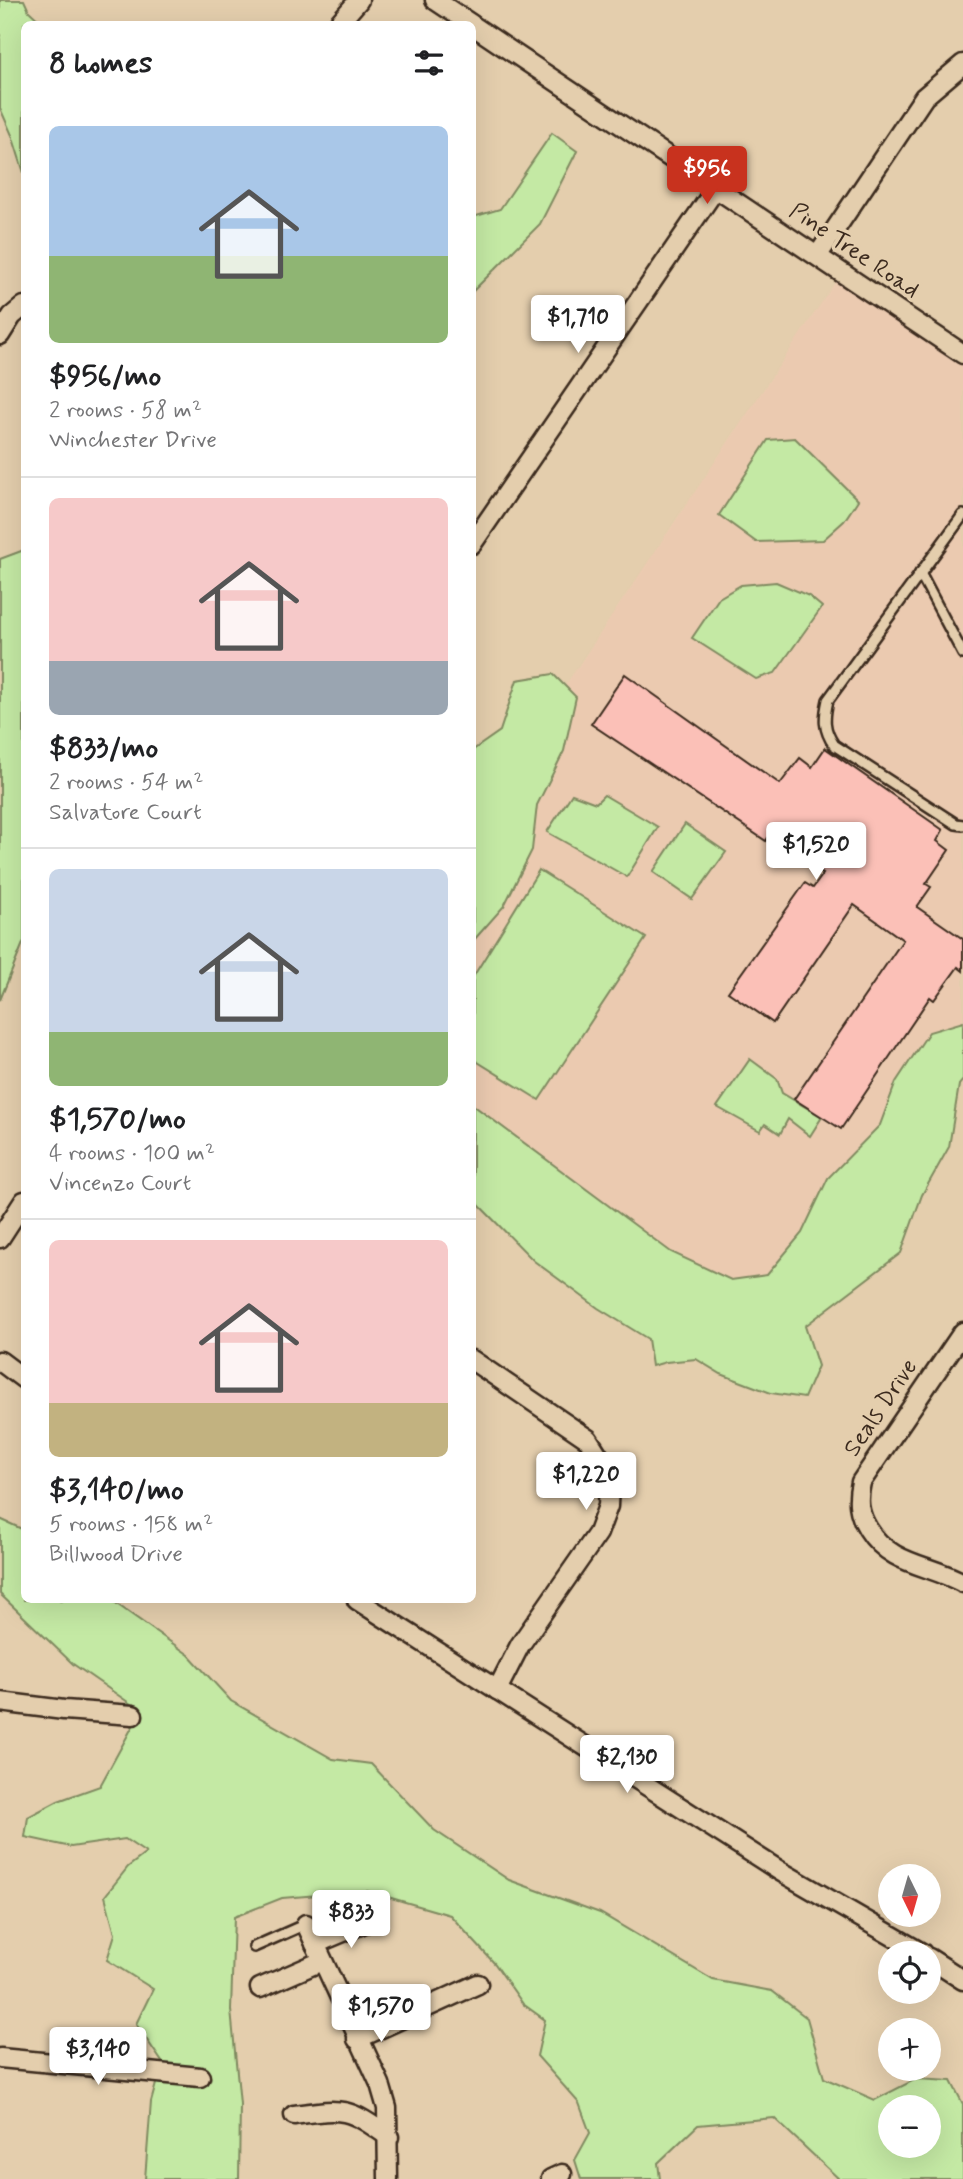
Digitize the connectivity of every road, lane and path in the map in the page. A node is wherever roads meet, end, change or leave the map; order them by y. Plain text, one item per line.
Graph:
1 (359, 0) edge
2 (435, 0) edge
3 (341, 21) edge
4 (466, 21) edge
5 (476, 28) edge
6 (963, 64) edge
7 (716, 188) junction
8 (818, 256) junction
9 (21, 308) edge
10 (0, 335) edge
11 (963, 354) edge
12 (963, 514) edge
13 (476, 538) edge
14 (920, 573) junction
15 (963, 654) edge
16 (963, 825) edge
17 (21, 1206) edge
18 (0, 1238) edge
19 (963, 1332) edge
20 (0, 1361) edge
21 (476, 1363) edge
22 (21, 1377) edge
23 (963, 1583) edge
24 (362, 1603) edge
25 (497, 1690) junction
26 (0, 1705) edge
27 (133, 1715) dead end
28 (372, 1920) dead end
29 (306, 1924) joint
30 (901, 1941) edge
31 (315, 1944) junction
32 (254, 1947) dead end
33 (322, 1961) junction
34 (941, 1966) edge
35 (963, 1980) edge
36 (478, 1984) dead end
37 (260, 1988) dead end
38 (357, 2039) junction
39 (0, 2058) edge
40 (200, 2077) dead end
41 (294, 2115) dead end
42 (389, 2137) junction
43 (388, 2179) edge

1 - 3 street
2 - 4 street, Pine Tree Road
5 - 7 street, Pine Tree Road
6 - 8 street
7 - 8 street, Pine Tree Road
7 - 13 street
8 - 11 street, Pine Tree Road
9 - 10 street
12 - 14 lane
14 - 15 lane
14 - 16 lane
17 - 18 street
19 - 23 street, Seals Drive
20 - 22 street
21 - 25 street
24 - 25 street
25 - 30 street
26 - 27 street
28 - 31 street
29 - 31 street
29 - 32 lane
31 - 33 street
33 - 37 street
33 - 38 street
34 - 35 street
36 - 38 street
38 - 42 street
39 - 40 street
41 - 42 street
42 - 43 street

